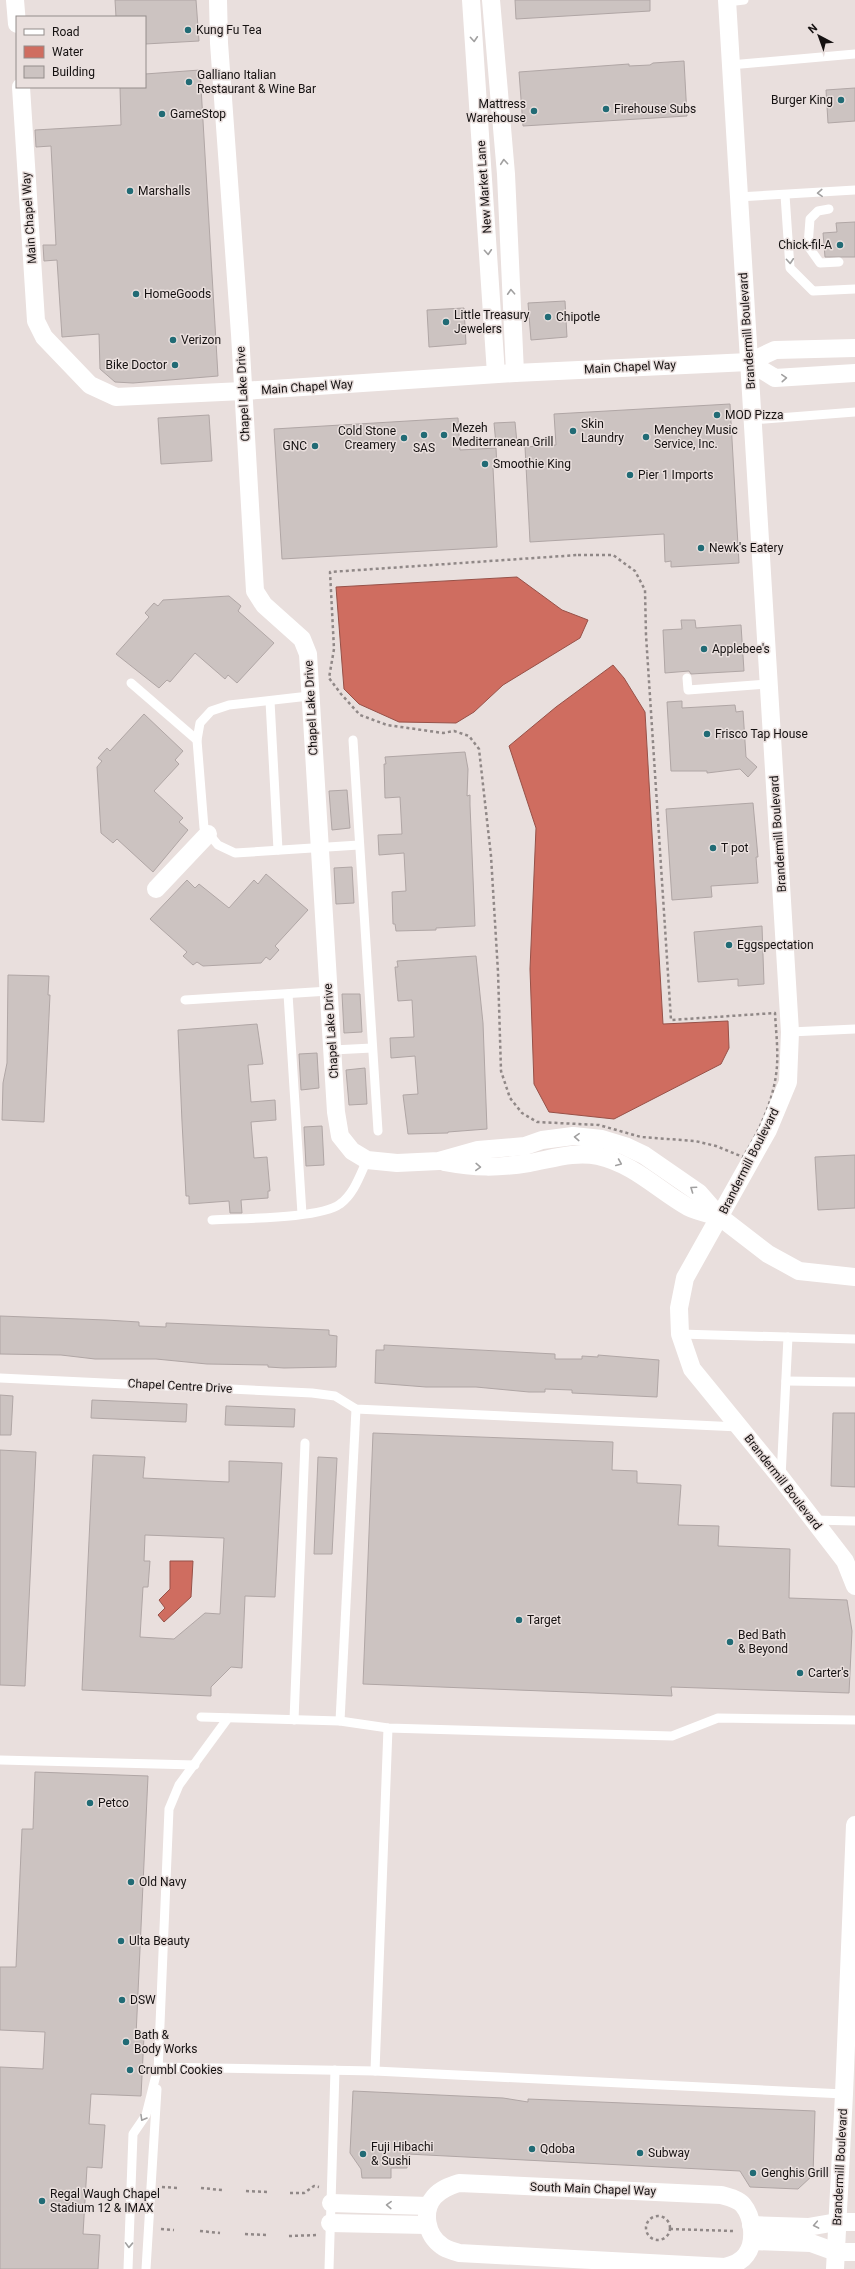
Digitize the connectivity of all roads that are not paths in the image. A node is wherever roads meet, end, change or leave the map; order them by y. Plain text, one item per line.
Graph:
1 (16, 0) edge
2 (218, 0) edge
3 (471, 0) edge
4 (491, 0) edge
5 (732, 1) edge
6 (17, 16) edge
7 (855, 54) edge
8 (730, 66) junction
9 (21, 88) edge
10 (855, 190) edge
11 (785, 195) junction
12 (738, 197) junction
13 (829, 209) dead end
14 (839, 262) dead end
15 (855, 290) edge
16 (855, 348) edge
17 (749, 362) junction
18 (515, 373) junction
19 (855, 373) edge
20 (496, 374) junction
21 (243, 391) junction
22 (855, 412) edge
23 (752, 420) junction
24 (687, 678) dead end
25 (131, 683) dead end
26 (768, 684) junction
27 (309, 696) junction
28 (270, 701) junction
29 (197, 740) junction
30 (353, 740) dead end
31 (208, 834) junction
32 (359, 845) junction
33 (321, 848) junction
34 (278, 850) junction
35 (156, 889) dead end
36 (329, 991) junction
37 (288, 994) junction
38 (185, 1000) dead end
39 (855, 1029) edge
40 (790, 1032) junction
41 (372, 1048) junction
42 (333, 1050) junction
43 (378, 1131) dead end
44 (367, 1160) junction
45 (302, 1214) junction
46 (720, 1218) junction
47 (212, 1220) dead end
48 (855, 1277) edge
49 (680, 1334) junction
50 (788, 1337) junction
51 (855, 1339) edge
52 (0, 1378) edge
53 (786, 1380) junction
54 (855, 1382) edge
55 (356, 1409) junction
56 (739, 1427) junction
57 (305, 1443) dead end
58 (781, 1478) junction
59 (813, 1520) junction
60 (855, 1521) edge
61 (853, 1578) edge
62 (201, 1717) dead end
63 (228, 1718) junction
64 (294, 1720) junction
65 (855, 1720) edge
66 (340, 1721) junction
67 (388, 1728) junction
68 (0, 1760) edge
69 (194, 1765) junction
70 (855, 1825) edge
71 (855, 1846) edge
72 (851, 2035) edge
73 (158, 2067) junction
74 (336, 2070) junction
75 (375, 2071) junction
76 (844, 2094) junction
77 (331, 2203) junction
78 (428, 2206) junction
79 (837, 2222) junction
80 (855, 2222) edge
81 (427, 2225) junction
82 (324, 2229) junction
83 (751, 2233) junction
84 (855, 2252) edge
85 (835, 2260) edge
86 (128, 2269) edge
87 (146, 2269) edge
88 (329, 2269) edge

1 - 6 street
2 - 21 street, Chapel Lake Drive
3 -> 20 street, New Market Lane
18 -> 4 street, New Market Lane
5 - 8 street, Brandermill Boulevard
7 - 8 lane
8 - 12 street, Brandermill Boulevard
9 - 21 street, Main Chapel Way
10 -> 11 lane
11 - 12 lane
11 -> 15 lane
12 - 17 street, Brandermill Boulevard
13 - 14 lane
16 - 17 street, Main Chapel Way
17 - 18 street, Main Chapel Way
17 -> 19 street
17 - 23 street, Brandermill Boulevard
18 - 20 street, Main Chapel Way
20 - 21 street, Main Chapel Way
21 - 27 street, Chapel Lake Drive
22 - 23 lane
23 - 26 street, Brandermill Boulevard
24 - 26 lane
25 - 29 lane
26 - 40 street, Brandermill Boulevard
27 - 28 lane
27 - 33 street, Chapel Lake Drive
28 - 29 lane
28 - 34 lane
29 - 31 lane
30 - 32 lane
31 - 34 lane
31 - 35 street
32 - 33 lane
32 - 41 lane
33 - 34 lane
33 - 36 street, Chapel Lake Drive
36 - 37 lane
36 - 42 street, Chapel Lake Drive
37 - 38 lane
37 - 45 lane
39 - 40 lane
40 - 46 street, Brandermill Boulevard
41 - 42 lane
41 - 43 lane
42 - 44 street, Chapel Lake Drive
44 - 45 lane
44 - 46 street, Chapel Lake Drive
45 - 47 lane
46 - 48 street, Chapel Lake Drive
46 - 49 street, Brandermill Boulevard
49 - 50 lane
49 - 56 street, Brandermill Boulevard
50 - 51 lane
50 - 53 lane
52 - 55 lane, Chapel Centre Drive
53 - 54 lane
53 - 58 lane
55 - 56 lane
55 - 66 lane
56 - 58 street, Brandermill Boulevard
57 - 64 lane
58 - 59 street, Brandermill Boulevard
59 - 60 lane
59 - 61 street, Brandermill Boulevard
62 - 63 lane
63 - 64 lane
63 - 69 lane
64 - 66 lane
65 - 67 lane
66 - 67 lane
67 - 75 lane
68 - 69 lane
69 - 73 lane
70 - 71 street, Brandermill Boulevard
71 - 72 street, Brandermill Boulevard
72 - 76 street, Brandermill Boulevard
73 - 74 lane
73 -> 86 lane
73 - 87 lane
74 - 75 lane
74 - 77 lane
75 - 76 lane
76 - 79 street, Brandermill Boulevard
78 -> 77 street
77 - 82 lane
78 - 81 street
78 - 83 street, South Main Chapel Way
79 - 80 street
79 -> 83 street
79 - 85 street, Brandermill Boulevard
81 - 82 street
81 - 83 street
82 - 88 lane
83 - 85 street
84 - 85 street

